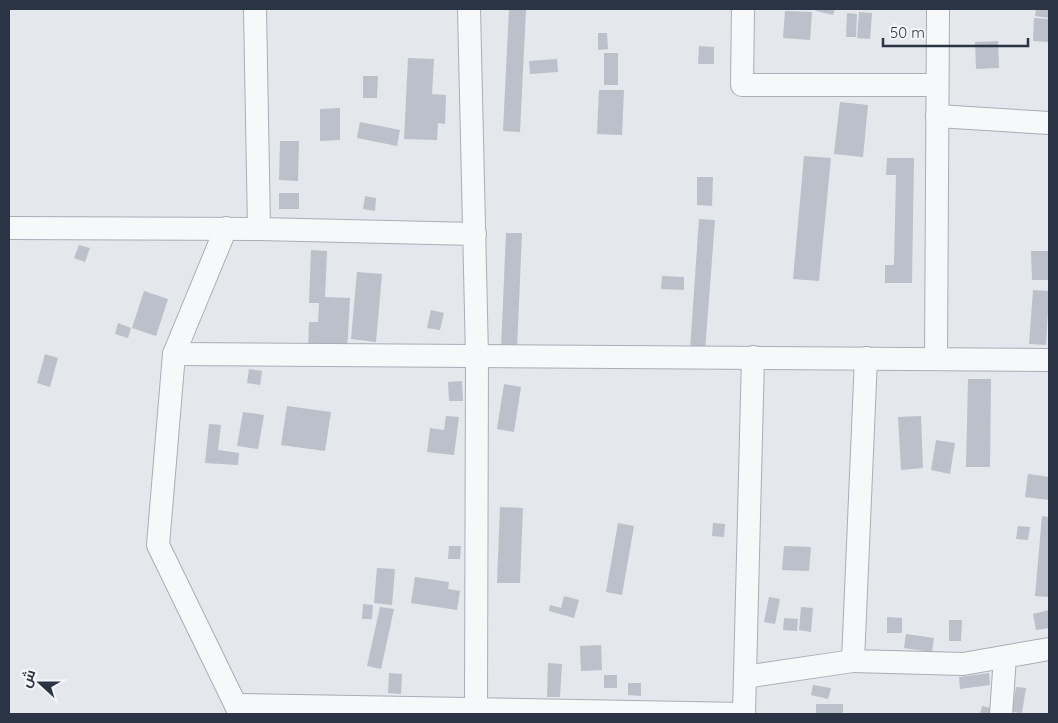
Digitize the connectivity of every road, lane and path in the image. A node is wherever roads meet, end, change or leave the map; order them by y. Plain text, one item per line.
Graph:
1 (255, 9) edge
2 (469, 9) edge
3 (742, 9) edge
4 (938, 9) edge
5 (937, 85) junction
6 (937, 116) junction
7 (1049, 123) edge
8 (9, 228) edge
9 (226, 228) junction
10 (259, 228) junction
11 (475, 234) junction
12 (174, 354) junction
13 (477, 356) junction
14 (753, 357) junction
15 (866, 358) junction
16 (936, 358) junction
17 (1049, 360) edge
18 (1049, 649) edge
19 (1005, 657) junction
20 (853, 661) junction
21 (745, 677) junction
22 (476, 709) junction
23 (238, 710) edge
24 (1001, 714) edge

1 - 10 street
2 - 11 street
3 - 5 street
4 - 5 street
5 - 6 street
6 - 7 street
6 - 16 street
8 - 9 street
9 - 10 street
9 - 12 street
10 - 11 street
11 - 13 street
12 - 13 street
12 - 23 street
13 - 14 street
13 - 22 street
14 - 15 street
14 - 21 street
15 - 16 street
15 - 20 street
16 - 17 street
18 - 19 street
19 - 20 street
19 - 24 street
20 - 21 street
21 - 22 street
22 - 23 street

